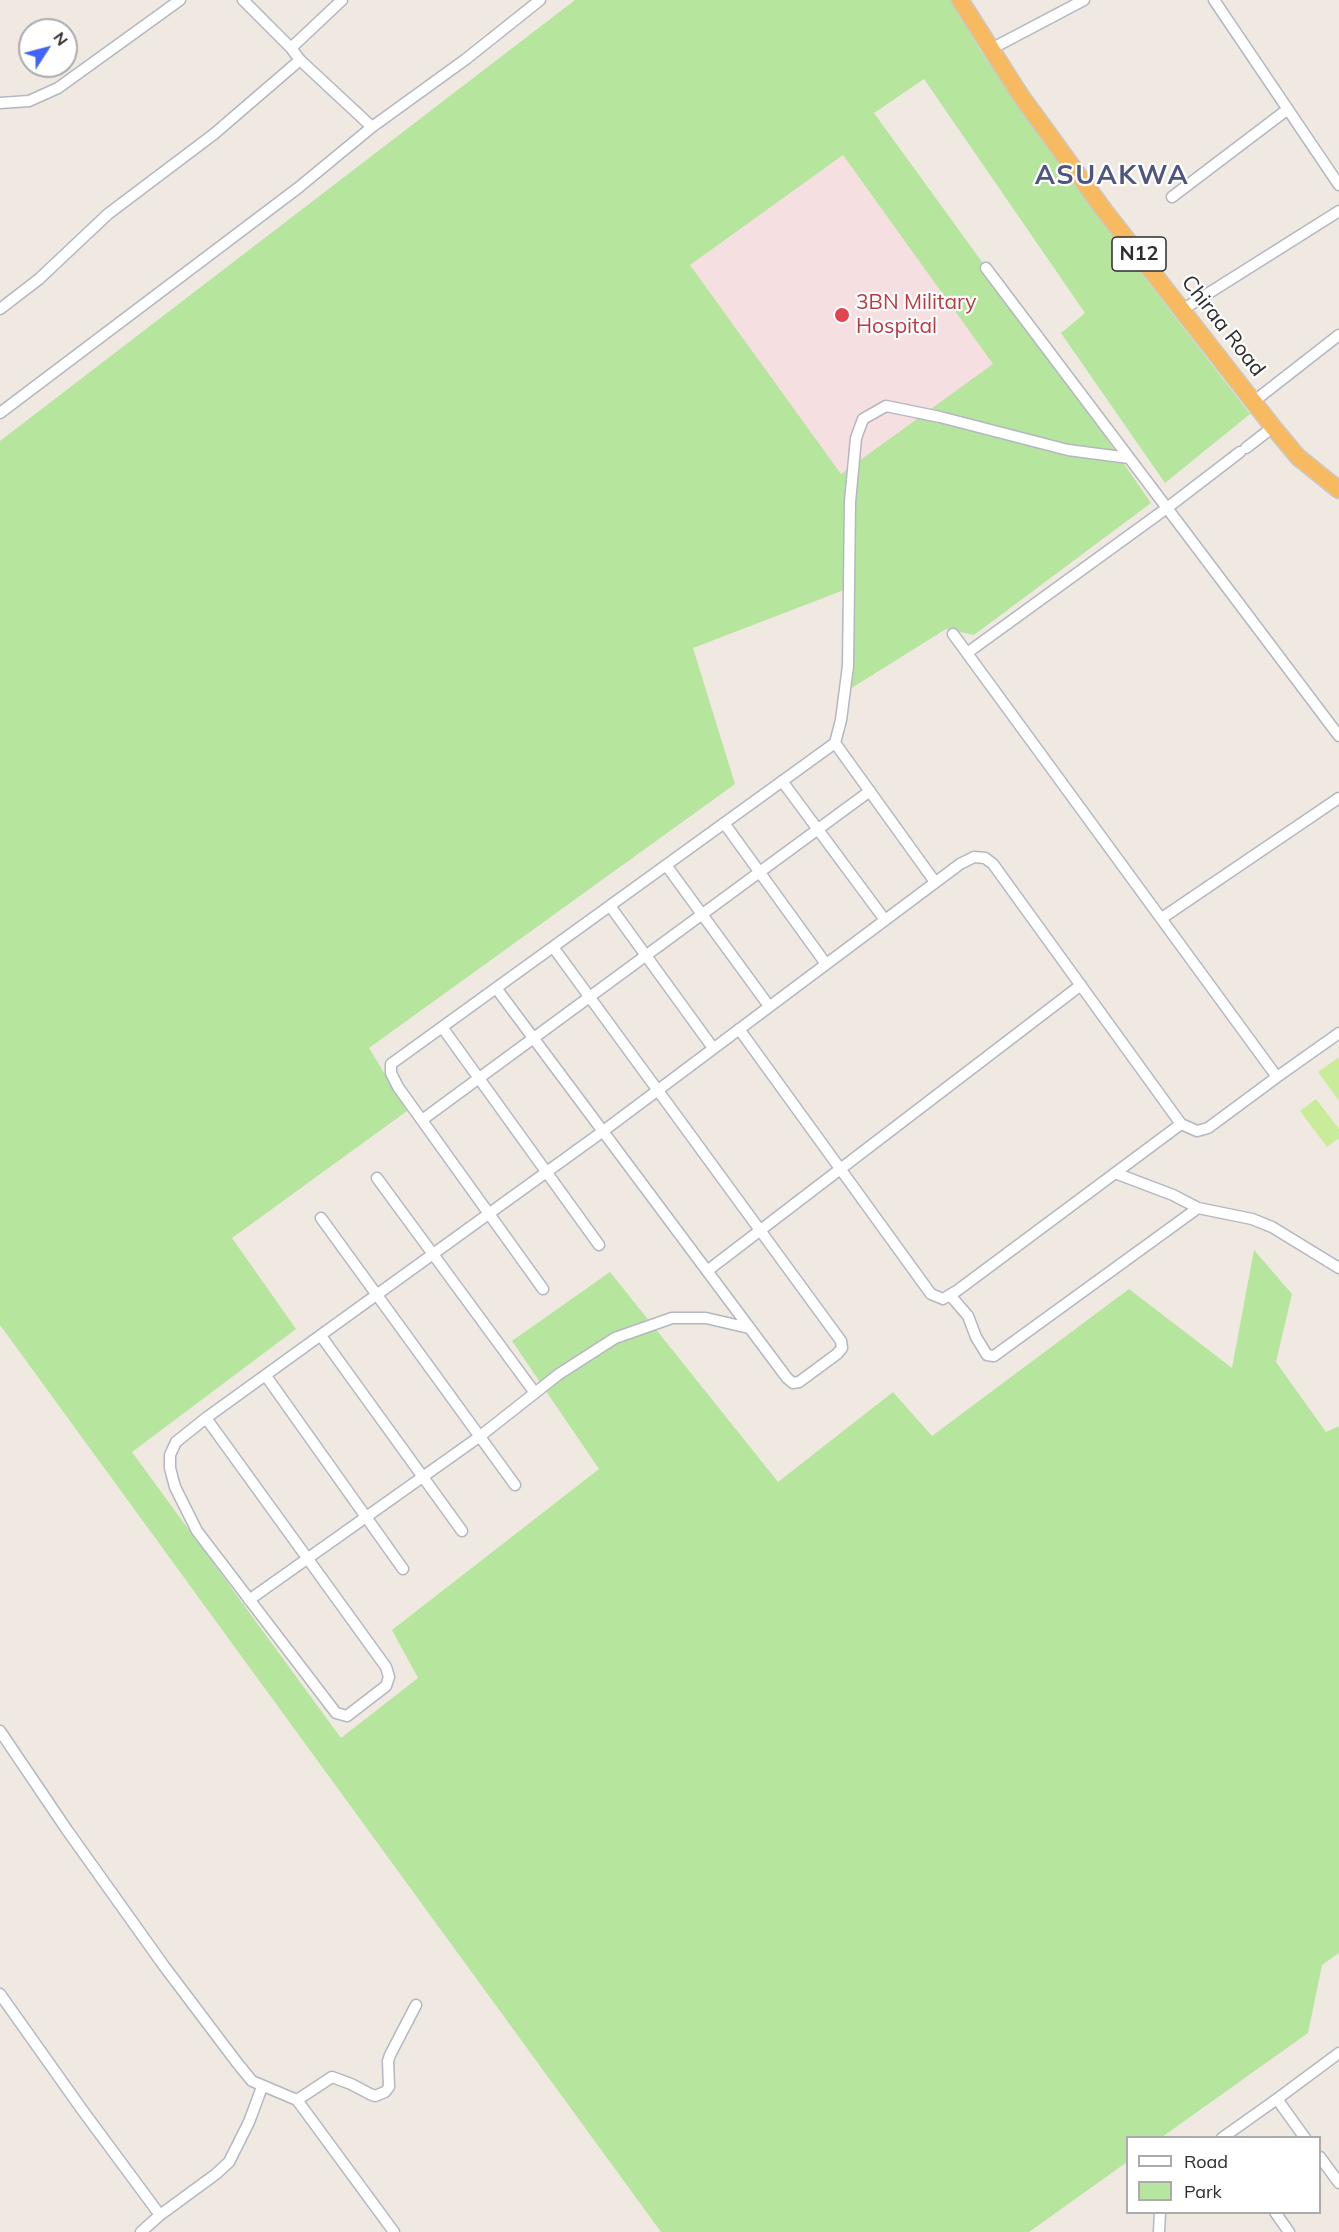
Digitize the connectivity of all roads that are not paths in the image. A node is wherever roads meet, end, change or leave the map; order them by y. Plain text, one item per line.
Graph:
1 (180, 0) edge
2 (243, 0) edge
3 (342, 0) edge
4 (540, 0) edge
5 (960, 0) edge
6 (1084, 0) edge
7 (1214, 0) edge
8 (291, 48) junction
9 (991, 49) junction
10 (300, 60) junction
11 (0, 103) edge
12 (1288, 109) junction
13 (372, 127) junction
14 (1338, 183) edge
15 (1172, 197) dead end
16 (1339, 211) edge
17 (986, 268) dead end
18 (0, 309) edge
19 (1182, 310) junction
20 (1339, 335) edge
21 (1253, 402) junction
22 (0, 413) edge
23 (1272, 427) junction
24 (1129, 458) junction
25 (1339, 490) edge
26 (1167, 508) junction
27 (953, 634) dead end
28 (967, 653) junction
29 (1339, 736) edge
30 (835, 743) junction
31 (782, 781) junction
32 (870, 791) junction
33 (1339, 798) edge
34 (724, 823) junction
35 (818, 829) junction
36 (666, 865) junction
37 (760, 872) junction
38 (935, 882) junction
39 (610, 906) junction
40 (702, 914) junction
41 (1162, 918) junction
42 (885, 920) junction
43 (553, 947) junction
44 (646, 956) junction
45 (826, 964) junction
46 (1081, 985) junction
47 (496, 988) junction
48 (590, 997) junction
49 (769, 1006) junction
50 (442, 1027) junction
51 (739, 1029) junction
52 (1339, 1033) edge
53 (533, 1039) junction
54 (713, 1048) junction
55 (1277, 1077) junction
56 (479, 1078) junction
57 (658, 1089) junction
58 (422, 1120) junction
59 (1181, 1124) junction
60 (602, 1132) junction
61 (841, 1170) junction
62 (546, 1173) junction
63 (1114, 1173) junction
64 (377, 1178) dead end
65 (1198, 1208) junction
66 (490, 1214) junction
67 (321, 1218) dead end
68 (761, 1232) junction
69 (599, 1245) dead end
70 (432, 1255) junction
71 (1339, 1268) edge
72 (707, 1271) junction
73 (543, 1289) dead end
74 (950, 1294) junction
75 (376, 1296) junction
76 (749, 1328) junction
77 (321, 1336) junction
78 (266, 1376) junction
79 (535, 1393) junction
80 (207, 1418) junction
81 (479, 1437) junction
82 (422, 1477) junction
83 (515, 1485) dead end
84 (366, 1517) junction
85 (462, 1531) dead end
86 (308, 1559) junction
87 (403, 1569) dead end
88 (249, 1600) junction
89 (0, 1731) edge
90 (9, 1745) junction
91 (0, 1754) edge
92 (0, 1995) edge
93 (416, 2005) dead end
94 (1338, 2056) edge
95 (262, 2087) junction
96 (1277, 2099) junction
97 (297, 2100) junction
98 (1225, 2136) edge
99 (1304, 2136) edge
100 (1321, 2158) edge
101 (1339, 2183) edge
102 (1160, 2214) edge
103 (1276, 2214) edge
104 (160, 2215) junction
105 (141, 2232) edge
106 (394, 2232) edge
107 (1159, 2232) edge
108 (1289, 2232) edge

1 - 11 street
2 - 8 street
3 - 8 street
4 - 13 street
5 - 9 highway, Chiraa Road / N12
6 - 9 street
7 - 12 street
8 - 10 street
9 - 19 highway, Chiraa Road / N12
10 - 13 street
10 - 18 street
12 - 14 street
12 - 15 street
13 - 22 street
16 - 19 street
17 - 24 street
19 - 21 highway, Chiraa Road / N12
20 - 21 street
21 - 23 highway, Chiraa Road / N12
23 - 25 highway, Chiraa Road / N12
23 - 26 street
24 - 26 street
24 - 30 street
26 - 28 street
26 - 29 street
27 - 28 street
28 - 41 street
30 - 31 street
30 - 32 street
31 - 34 street
31 - 35 street
32 - 35 street
32 - 38 street
33 - 41 street
34 - 36 street
34 - 37 street
35 - 37 street
35 - 42 street
36 - 39 street
36 - 40 street
37 - 40 street
37 - 45 street
38 - 42 street
38 - 46 street
39 - 43 street
39 - 44 street
40 - 44 street
40 - 49 street
41 - 55 street
42 - 45 street
43 - 47 street
43 - 48 street
44 - 48 street
44 - 54 street
45 - 49 street
46 - 59 street
46 - 61 street
47 - 50 street
47 - 53 street
48 - 53 street
48 - 57 street
49 - 51 street
50 - 56 street
50 - 58 street
51 - 54 street
51 - 61 street
52 - 55 street
53 - 56 street
53 - 60 street
54 - 57 street
55 - 59 street
56 - 58 street
56 - 62 street
57 - 60 street
57 - 68 street
58 - 66 street
59 - 63 street
60 - 62 street
60 - 72 street
61 - 68 street
61 - 74 street
62 - 66 street
62 - 69 street
63 - 65 street
63 - 74 street
64 - 70 street
65 - 71 street
65 - 74 street
66 - 70 street
66 - 73 street
67 - 75 street
68 - 72 street
68 - 76 street
70 - 75 street
70 - 79 street
72 - 76 street
75 - 77 street
75 - 81 street
76 - 79 street
77 - 78 street
77 - 82 street
78 - 80 street
78 - 84 street
79 - 81 street
80 - 86 street
80 - 88 street
81 - 82 street
81 - 83 street
82 - 84 street
82 - 85 street
84 - 86 street
84 - 87 street
86 - 88 street
86 - 88 street
89 - 90 street
90 - 91 street
90 - 95 street
92 - 104 street
93 - 97 street
94 - 96 street
95 - 97 street
95 - 104 street
96 - 98 street
96 - 99 street
97 - 106 street
100 - 101 street
102 - 107 street
103 - 108 street
104 - 105 street

